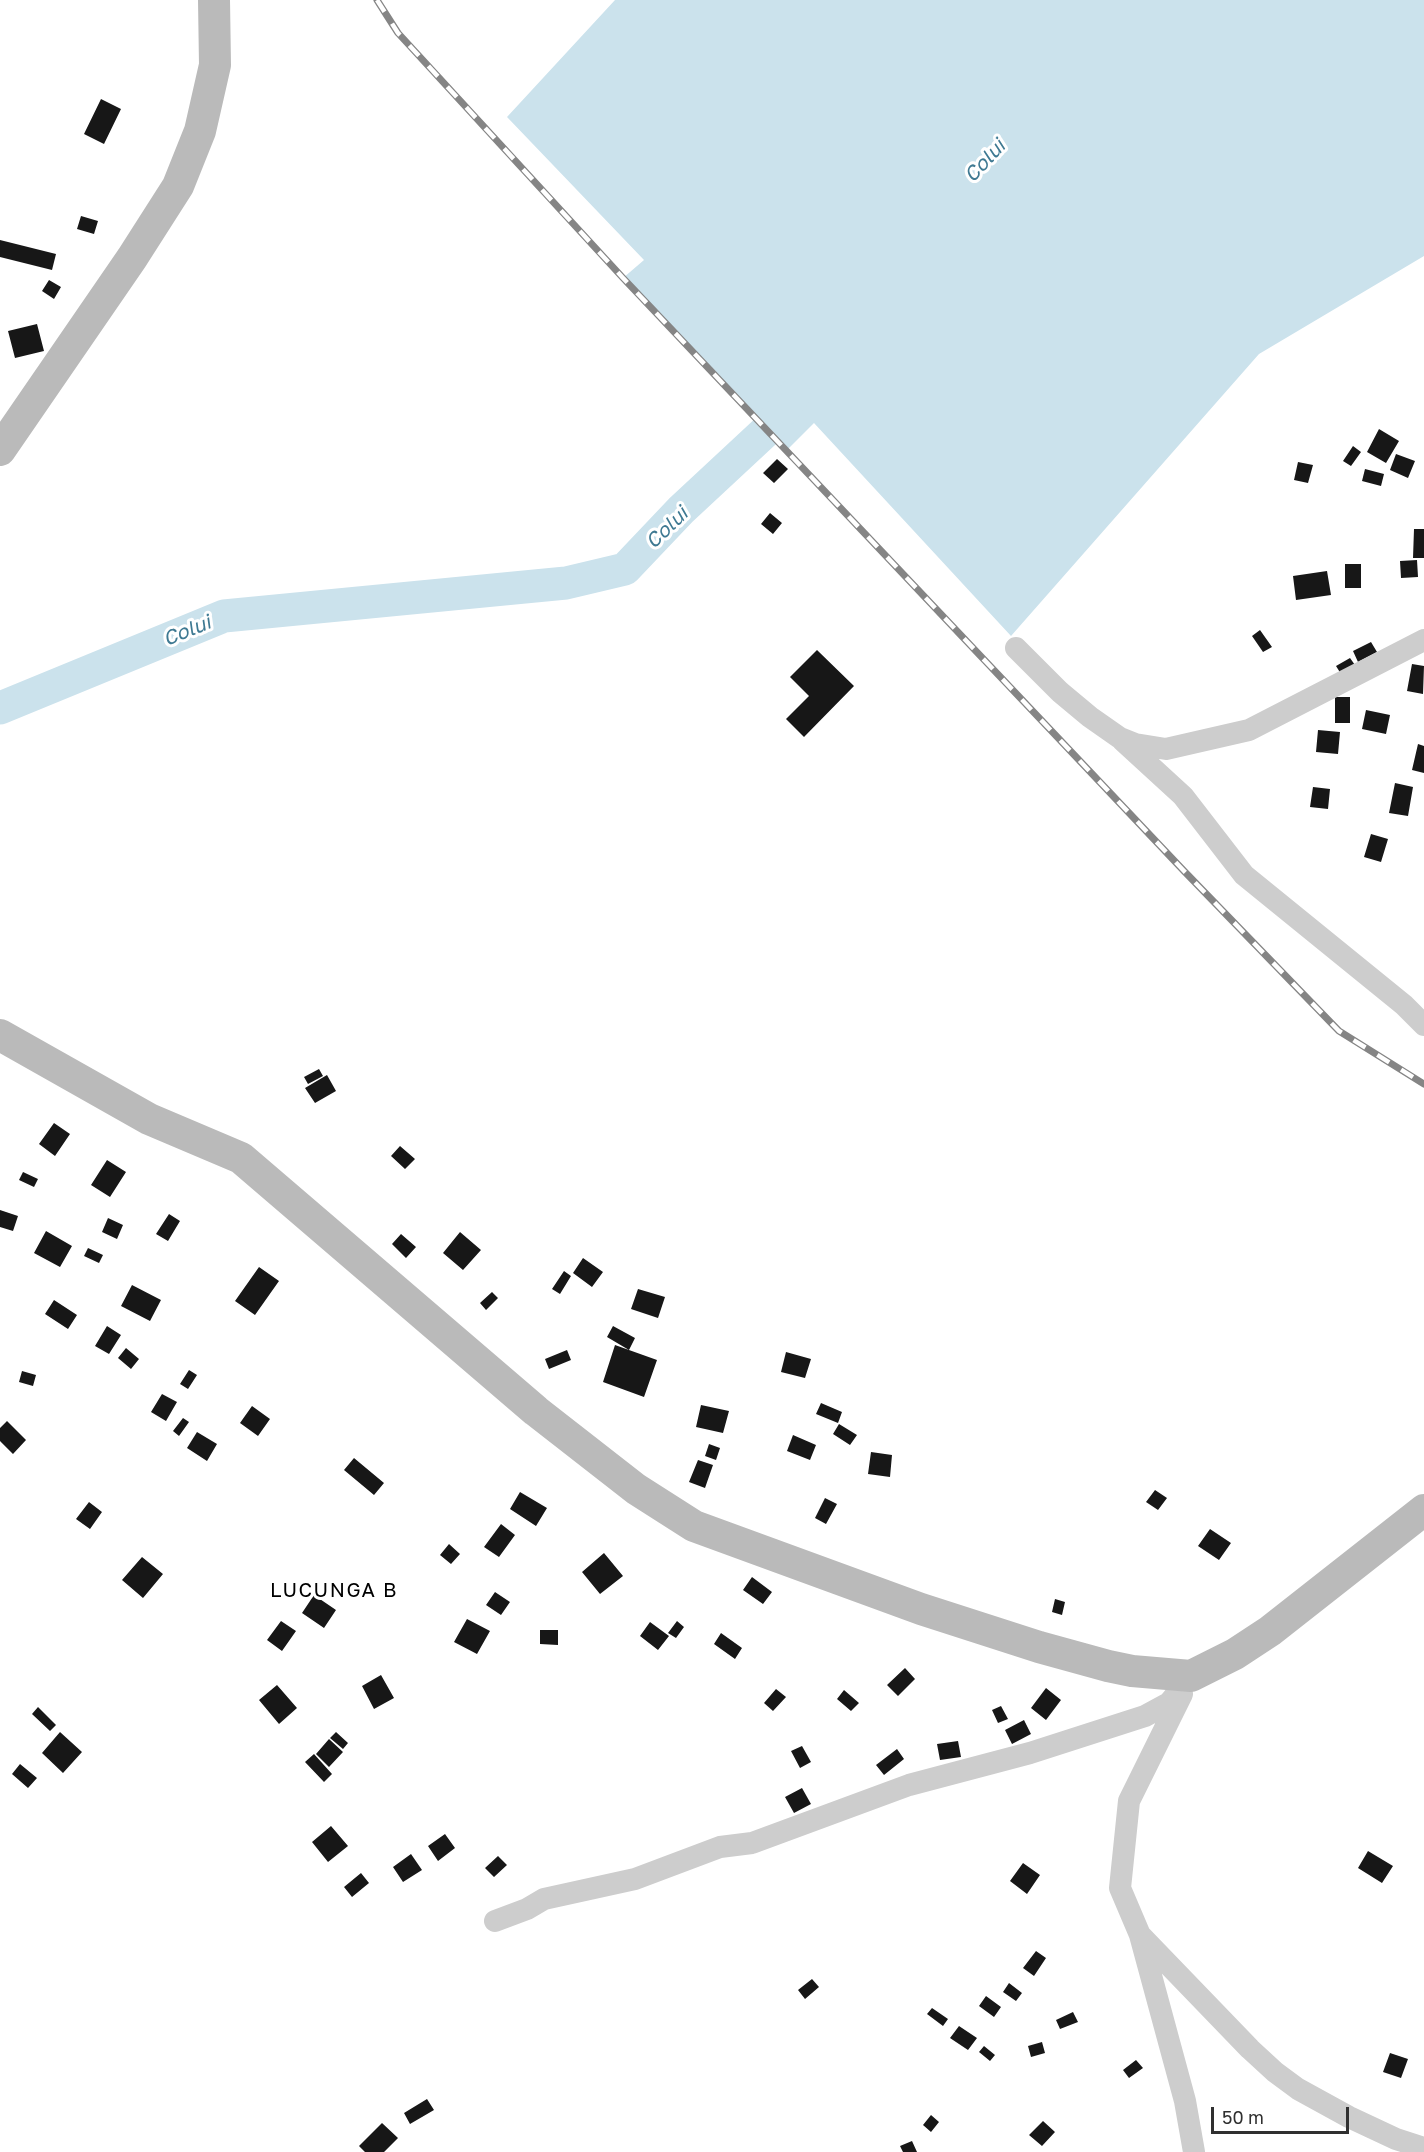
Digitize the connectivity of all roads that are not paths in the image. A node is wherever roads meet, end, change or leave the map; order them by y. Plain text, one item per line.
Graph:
1 (213, 0) edge
2 (0, 450) edge
3 (1424, 640) edge
4 (1016, 648) dead end
5 (1120, 738) junction
6 (1424, 1025) edge
7 (0, 1035) edge
8 (1424, 1510) edge
9 (1191, 1676) junction
10 (495, 1921) dead end
11 (1140, 1935) junction
12 (1424, 2148) edge
13 (1194, 2152) edge

1 - 2 street
3 - 5 street
4 - 5 street
5 - 6 street
7 - 9 street
8 - 9 street
9 - 10 street
9 - 11 street
11 - 12 street
11 - 13 street

